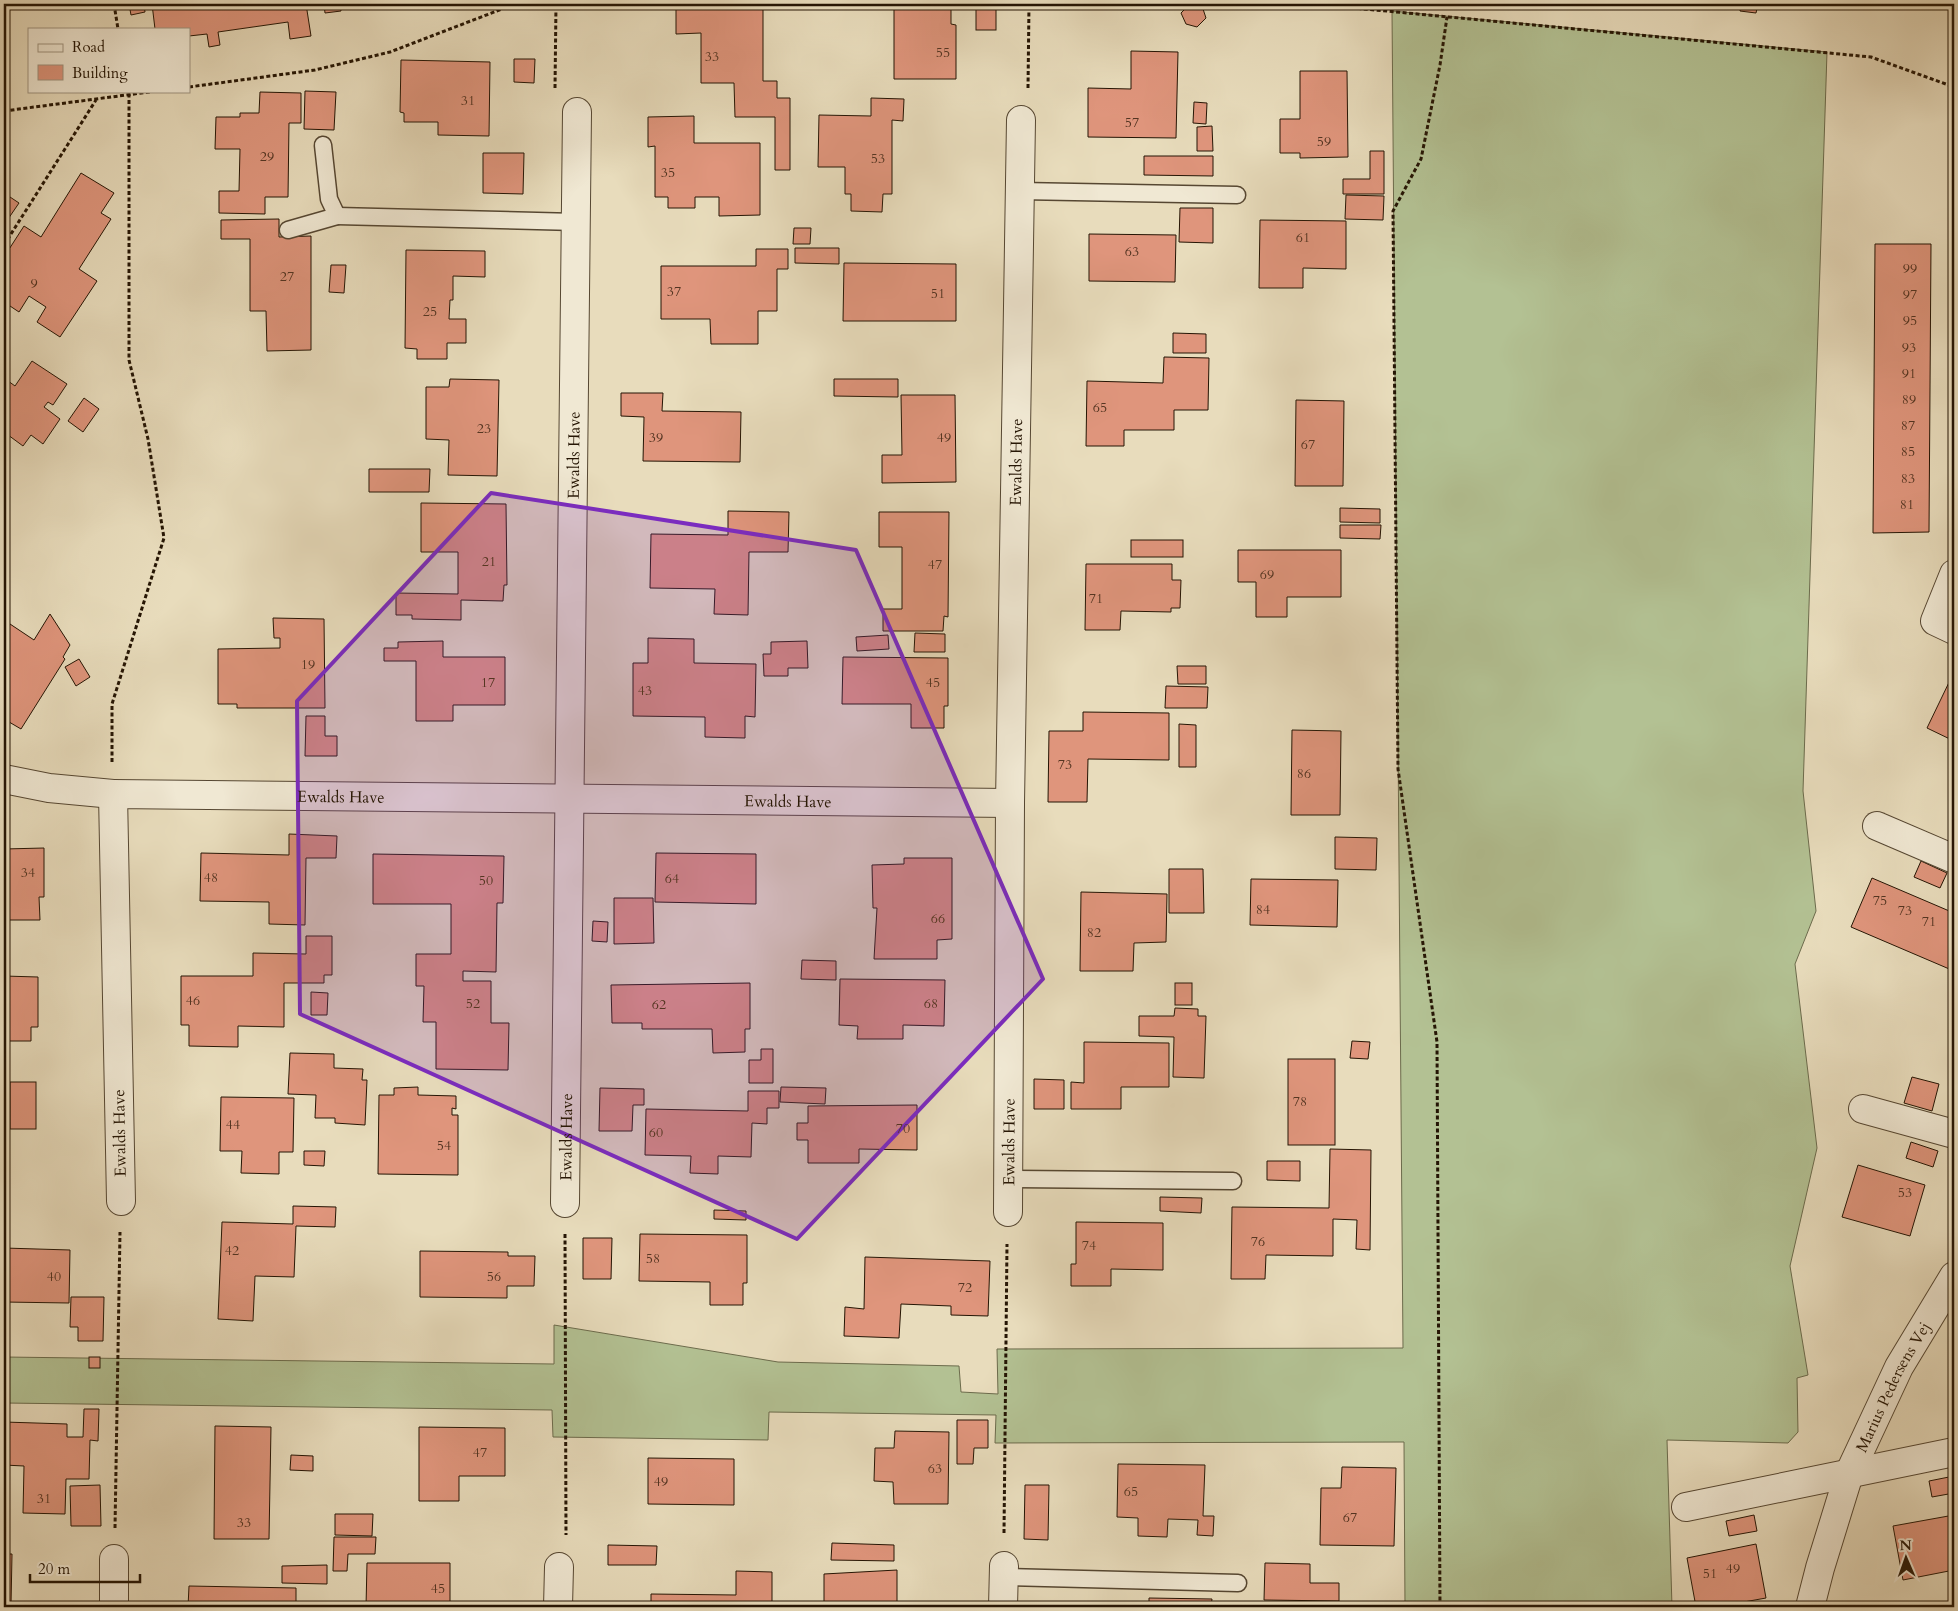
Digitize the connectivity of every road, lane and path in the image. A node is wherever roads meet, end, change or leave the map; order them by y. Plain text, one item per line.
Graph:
1 (114, 4) edge
2 (515, 4) edge
3 (556, 4) edge
4 (1029, 4) edge
5 (1312, 4) edge
6 (1447, 17) junction
7 (118, 28) edge
8 (190, 87) edge
9 (1954, 87) edge
10 (143, 92) edge
11 (129, 93) edge
12 (96, 100) junction
13 (4, 111) edge
14 (577, 112) joint
15 (1021, 120) joint
16 (323, 145) dead end
17 (1020, 190) junction
18 (1238, 194) dead end
19 (337, 216) junction
20 (576, 222) junction
21 (288, 230) dead end
22 (4, 245) edge
23 (1954, 574) edge
24 (1954, 630) edge
25 (4, 779) edge
26 (113, 794) junction
27 (568, 799) junction
28 (1010, 803) junction
29 (1877, 826) dead end
30 (1954, 859) edge
31 (1863, 1108) dead end
32 (1954, 1134) edge
33 (1008, 1179) junction
34 (1233, 1181) dead end
35 (120, 1201) joint
36 (565, 1203) joint
37 (1008, 1212) joint
38 (1954, 1276) edge
39 (1954, 1452) edge
40 (1849, 1474) junction
41 (1686, 1507) dead end
42 (114, 1559) joint
43 (559, 1567) joint
44 (1004, 1572) junction
45 (1238, 1583) dead end
46 (114, 1607) edge
47 (558, 1607) edge
48 (1003, 1607) edge
49 (1440, 1607) edge
50 (1810, 1607) edge

1 - 7 path
2 - 8 path
3 - 14 path
4 - 15 path
5 - 6 path
6 - 9 path
6 - 49 path
10 - 11 path
11 - 12 path
11 - 26 path
12 - 13 path
12 - 22 path
14 - 20 street, Ewalds Have
15 - 17 street, Ewalds Have
16 - 19 lane
17 - 18 lane
17 - 28 street, Ewalds Have
19 - 20 lane
19 - 21 lane
20 - 27 street, Ewalds Have
23 - 24 street
25 - 26 street, Ewalds Have
26 - 27 street, Ewalds Have
26 - 35 street, Ewalds Have
27 - 28 street, Ewalds Have
27 - 36 street, Ewalds Have
28 - 33 street, Ewalds Have
29 - 30 street
31 - 32 street
33 - 34 lane
33 - 37 street, Ewalds Have
35 - 42 path
36 - 43 path
37 - 44 path
38 - 40 street, Marius Pedersens Vej
39 - 40 street, Marius Pedersens Vej
40 - 41 street, Marius Pedersens Vej
40 - 50 street, Marius Pedersens Vej
42 - 46 street
43 - 47 street
44 - 45 lane
44 - 48 street

